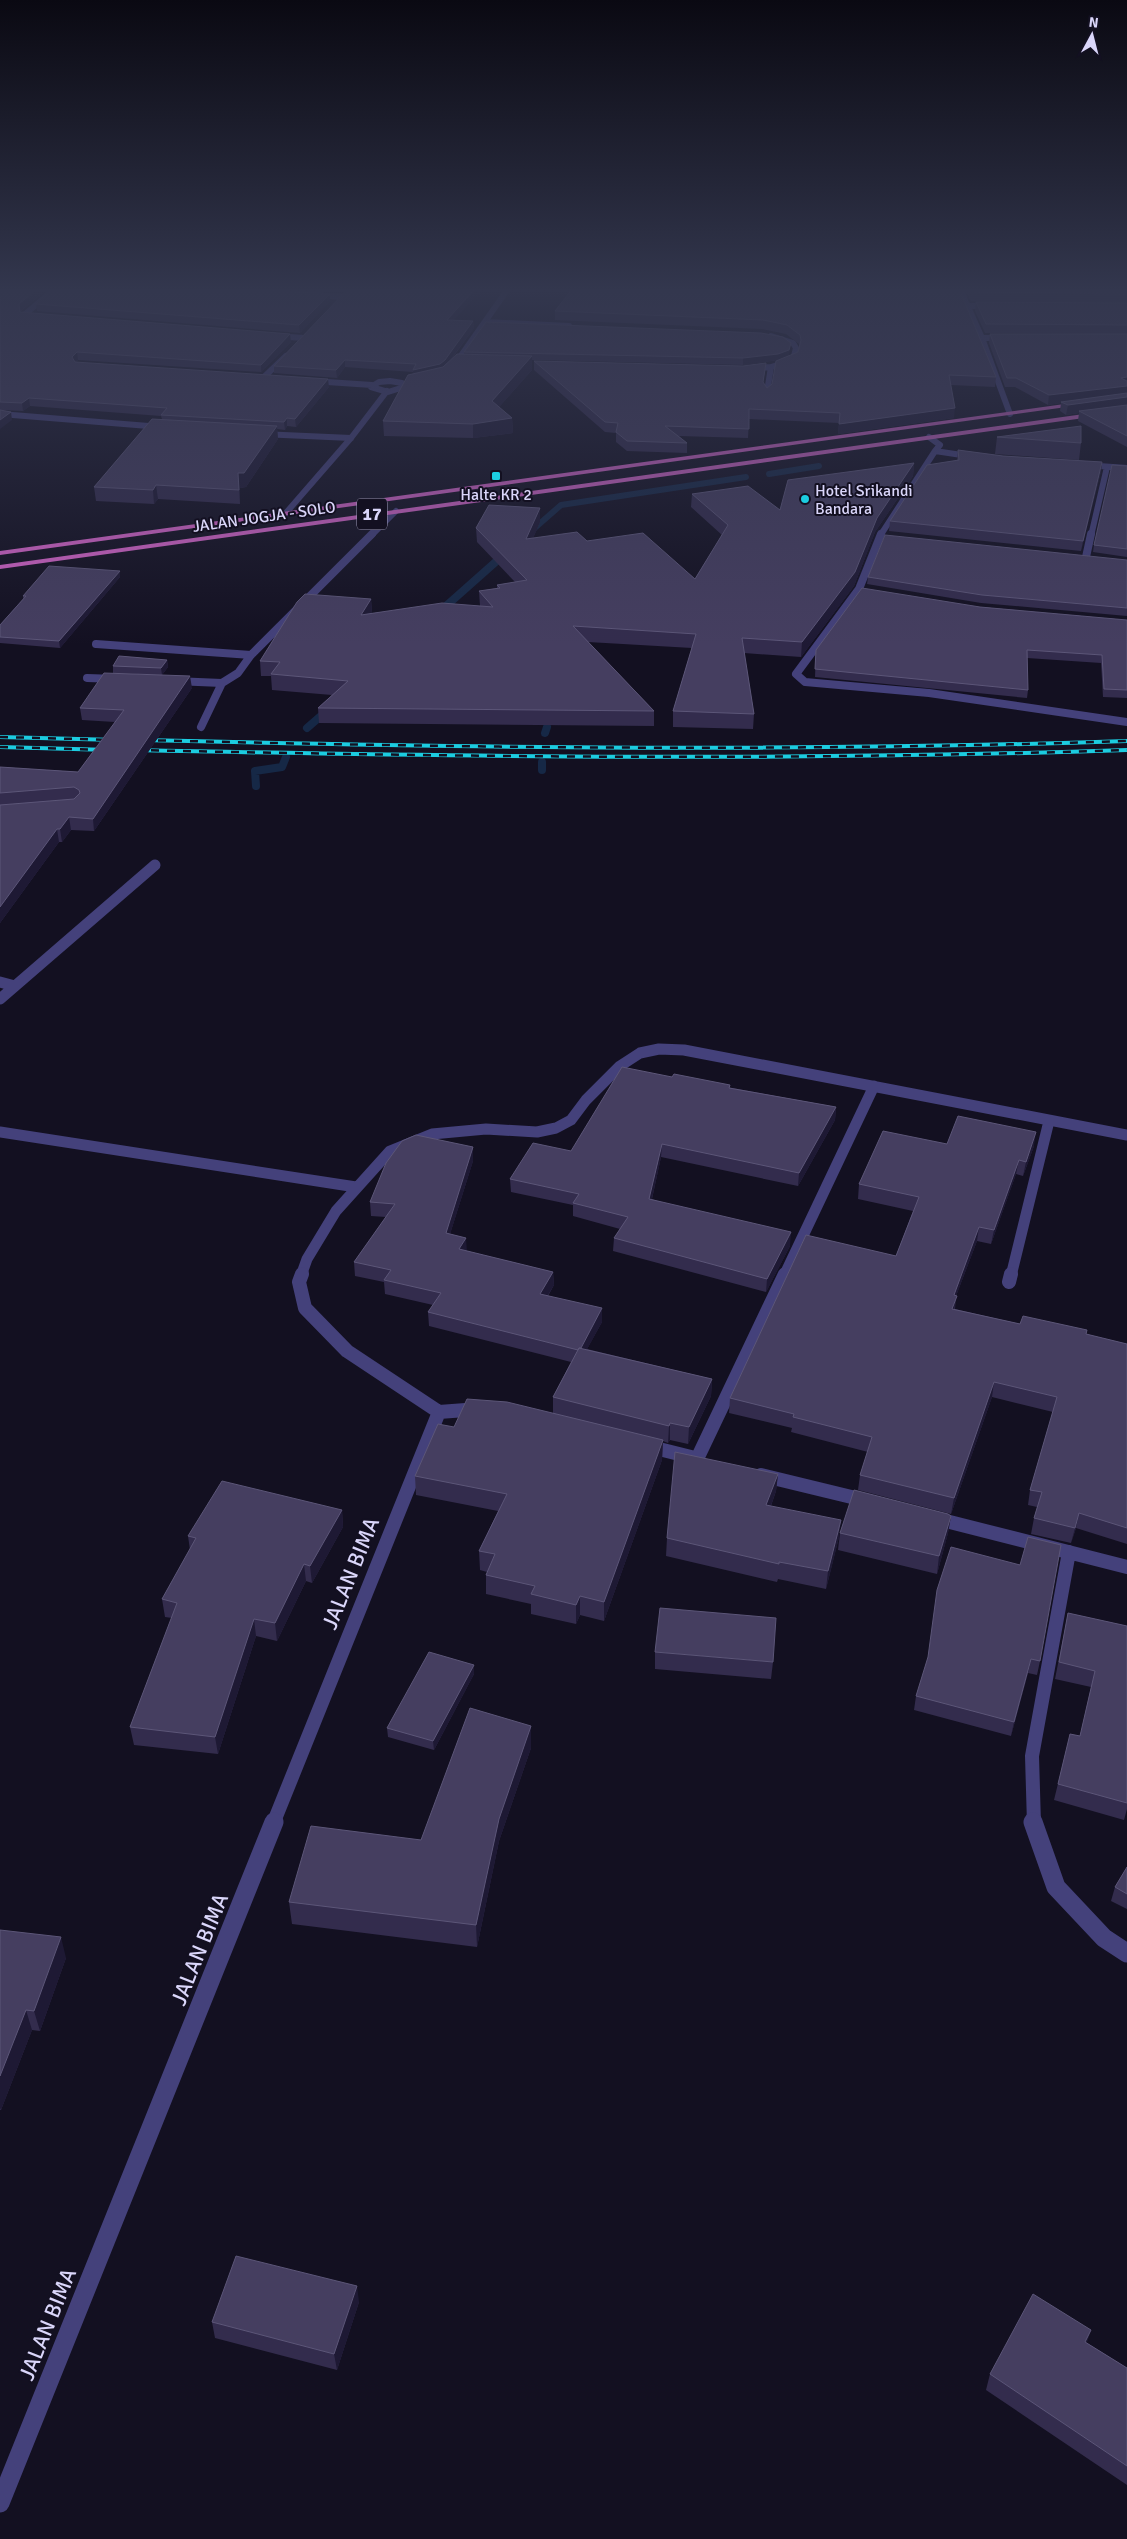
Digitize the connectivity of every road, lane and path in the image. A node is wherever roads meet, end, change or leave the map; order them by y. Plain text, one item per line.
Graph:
1 (374, 407) edge
2 (1008, 407) edge
3 (1056, 407) edge
4 (1127, 410) edge
5 (0, 414) edge
6 (1010, 414) junction
7 (167, 428) edge
8 (254, 433) edge
9 (929, 437) junction
10 (351, 438) junction
11 (935, 451) junction
12 (730, 453) junction
13 (986, 458) edge
14 (744, 463) junction
15 (1079, 465) edge
16 (1107, 467) junction
17 (1127, 468) edge
18 (396, 511) junction
19 (285, 514) junction
20 (880, 536) junction
21 (890, 537) edge
22 (0, 553) edge
23 (1076, 556) edge
24 (0, 566) edge
25 (859, 589) junction
26 (868, 591) edge
27 (96, 644) dead end
28 (251, 655) junction
29 (87, 678) dead end
30 (126, 680) edge
31 (164, 681) edge
32 (222, 683) junction
33 (1127, 722) edge
34 (201, 727) dead end
35 (155, 865) dead end
36 (0, 982) edge
37 (15, 986) junction
38 (0, 999) edge
39 (874, 1086) junction
40 (1049, 1121) junction
41 (0, 1132) edge
42 (1127, 1135) edge
43 (356, 1187) junction
44 (1009, 1282) dead end
45 (491, 1410) edge
46 (439, 1412) junction
47 (631, 1442) edge
48 (745, 1471) edge
49 (880, 1504) edge
50 (918, 1514) edge
51 (1069, 1552) junction
52 (1127, 1567) edge
53 (1127, 1953) edge
54 (0, 2503) edge

1 - 10 street
2 - 6 street
3 - 6 highway, JALAN JOGJA - SOLO / 17
4 - 9 highway, JALAN JOGJA - SOLO / 17
5 - 7 street
6 - 12 highway, JALAN JOGJA - SOLO / 17
8 - 10 street
9 - 11 street
9 - 14 highway, JALAN JOGJA - SOLO / 17
10 - 19 street
11 - 13 street
11 - 20 street
12 - 14 highway
12 - 19 highway, JALAN JOGJA - SOLO / 17
14 - 18 highway, JALAN JOGJA - SOLO / 17
15 - 16 street
16 - 17 street
16 - 23 street
18 - 24 highway, JALAN JOGJA - SOLO / 17
18 - 28 street
19 - 22 highway, JALAN JOGJA - SOLO / 17
20 - 21 street
20 - 25 street
25 - 26 street
25 - 33 street
27 - 28 street
28 - 32 street
29 - 30 street
31 - 32 street
32 - 34 street
35 - 37 street
36 - 37 street
37 - 38 street
39 - 40 street
39 - 43 street
39 - 47 street
40 - 42 street
40 - 44 street
41 - 43 street
43 - 46 street
45 - 46 street
46 - 54 street, JALAN BIMA
48 - 49 street
50 - 51 street
51 - 52 street
51 - 53 street

